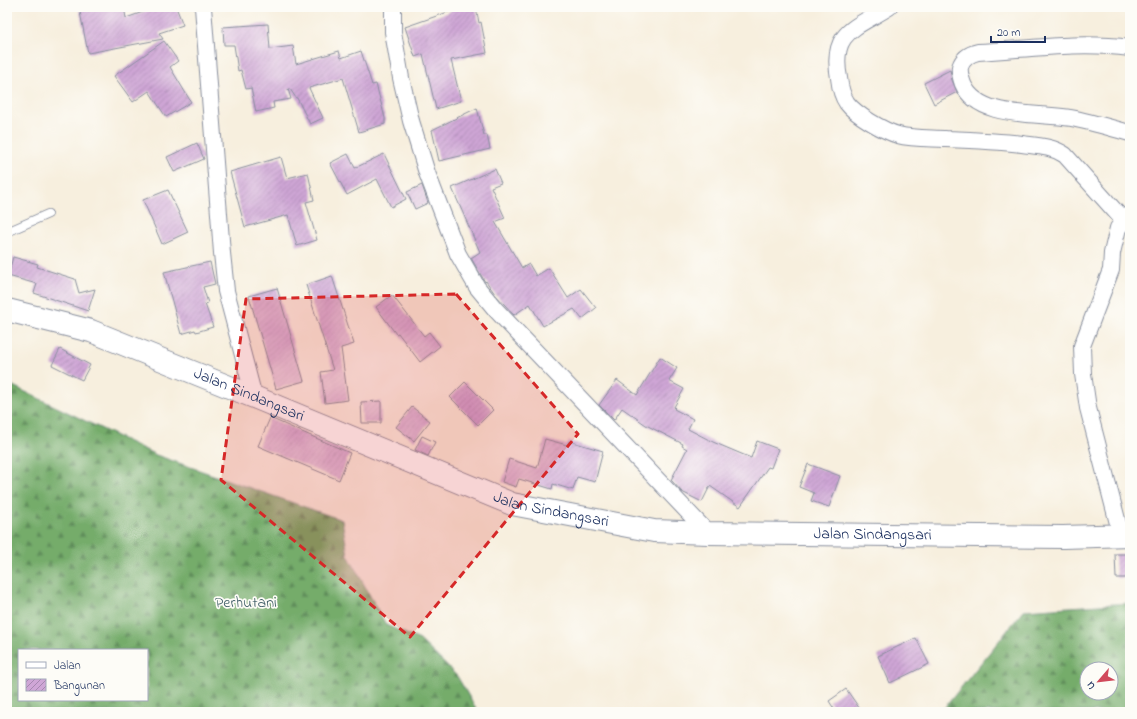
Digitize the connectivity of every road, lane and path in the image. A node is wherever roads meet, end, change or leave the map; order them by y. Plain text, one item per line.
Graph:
1 (203, 7) edge
2 (393, 7) edge
3 (889, 7) edge
4 (1130, 48) edge
5 (1130, 133) edge
6 (48, 214) dead end
7 (1127, 217) edge
8 (7, 232) edge
9 (7, 310) edge
10 (254, 396) junction
11 (708, 534) junction
12 (1126, 535) edge

1 - 10 street
2 - 11 street
3 - 7 street
4 - 5 street
6 - 8 lane
7 - 12 street
9 - 10 main road, Jalan Sindangsari
10 - 11 main road, Jalan Sindangsari
11 - 12 main road, Jalan Sindangsari

